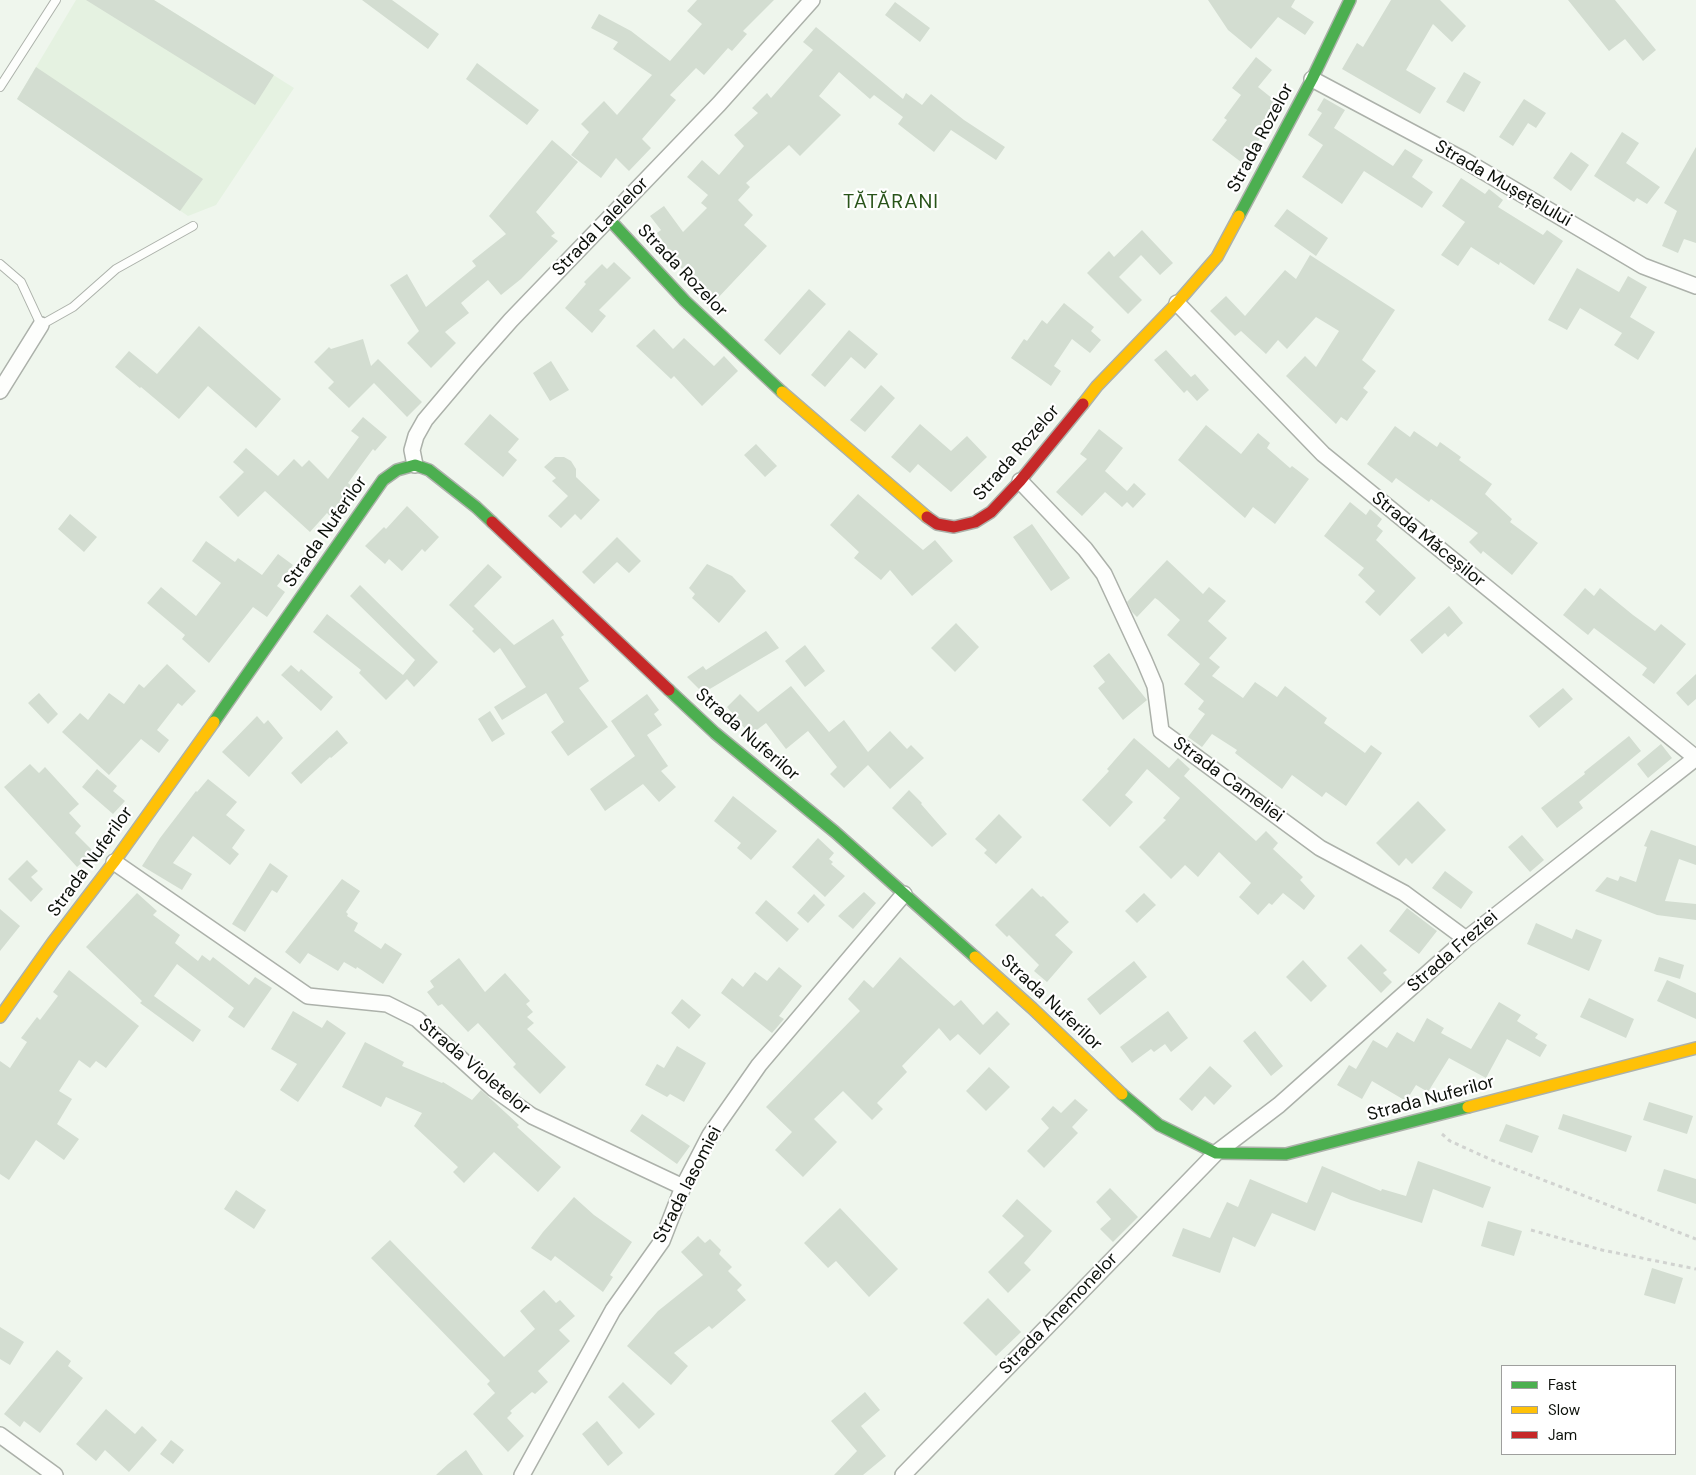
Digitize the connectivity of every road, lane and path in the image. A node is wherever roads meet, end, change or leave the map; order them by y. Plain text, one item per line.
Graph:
1 (56, 0) edge
2 (812, 0) edge
3 (1350, 0) edge
4 (1312, 79) junction
5 (0, 87) edge
6 (609, 219) junction
7 (194, 226) dead end
8 (0, 264) edge
9 (1696, 286) edge
10 (1177, 303) junction
11 (41, 325) junction
12 (0, 391) edge
13 (414, 465) junction
14 (1020, 481) junction
15 (1696, 758) edge
16 (114, 862) junction
17 (904, 894) junction
18 (1466, 938) junction
19 (0, 1018) edge
20 (1696, 1048) edge
21 (1426, 1118) junction
22 (1216, 1153) junction
23 (683, 1187) junction
24 (1531, 1230) dead end
25 (1696, 1239) edge
26 (1696, 1269) edge
27 (0, 1435) edge
28 (55, 1475) edge
29 (522, 1475) edge
30 (903, 1475) edge

1 - 5 lane
2 - 6 street, Strada Lalelelor
3 - 4 main road, Strada Rozelor
4 - 9 street, Strada Mușețelului
4 - 10 main road, Strada Rozelor
6 - 13 street, Strada Lalelelor
6 - 14 main road, Strada Rozelor
7 - 11 lane
8 - 11 lane
10 - 14 main road, Strada Rozelor
10 - 15 street, Strada Măceșilor
11 - 12 street
13 - 16 main road, Strada Nuferilor
13 - 17 main road, Strada Nuferilor
14 - 18 street, Strada Cameliei
15 - 18 street, Strada Freziei
16 - 19 main road, Strada Nuferilor
16 - 23 street, Strada Violetelor
17 - 22 main road, Strada Nuferilor
17 - 23 street, Strada Iasomiei
18 - 22 street, Strada Freziei
20 - 21 main road, Strada Nuferilor
21 - 22 main road, Strada Nuferilor
21 - 25 path
22 - 30 street, Strada Anemonelor
23 - 29 street, Strada Iasomiei
24 - 26 path
27 - 28 street

